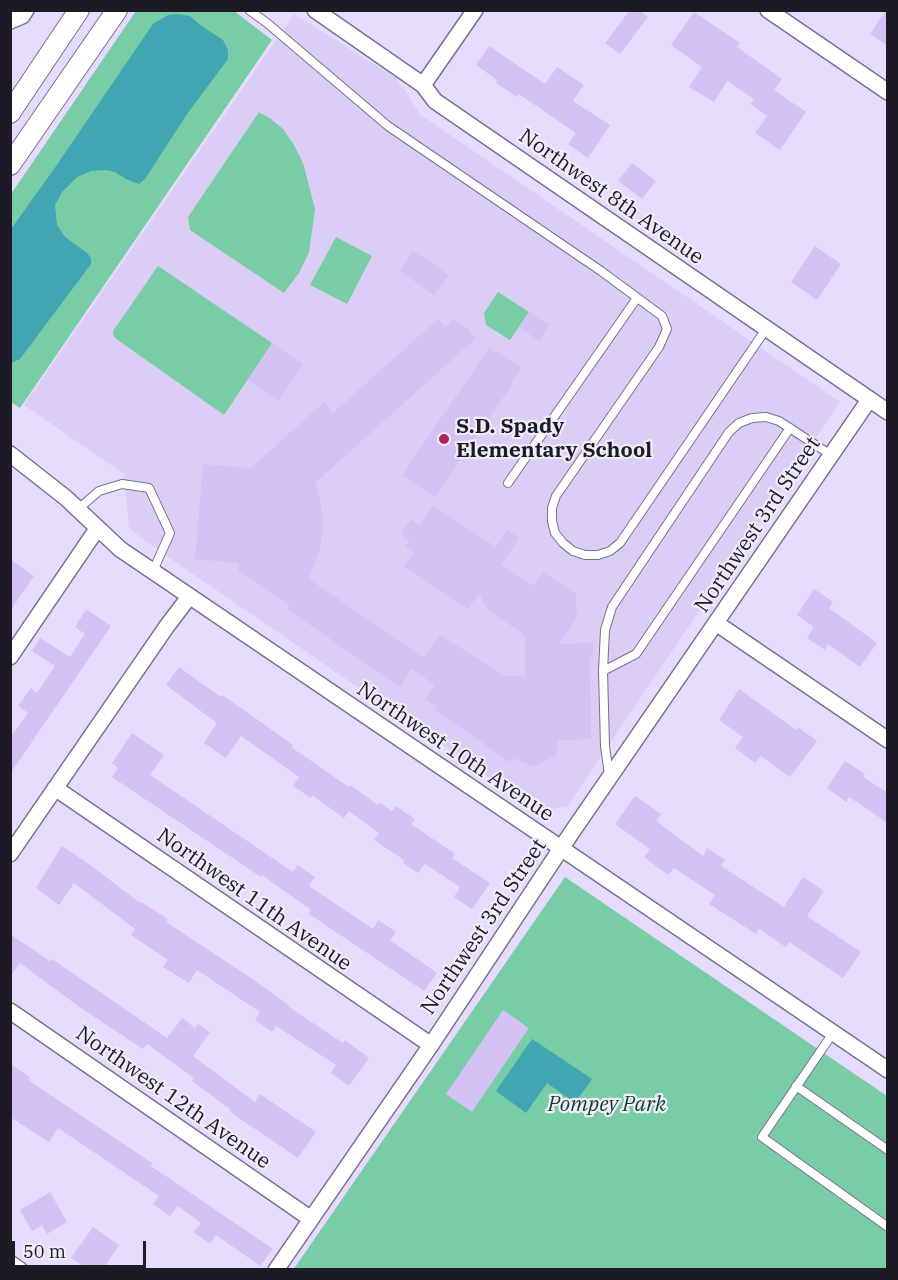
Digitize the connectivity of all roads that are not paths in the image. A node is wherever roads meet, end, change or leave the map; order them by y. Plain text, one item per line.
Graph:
1 (26, 10) edge
2 (80, 10) edge
3 (117, 10) edge
4 (249, 10) edge
5 (315, 10) edge
6 (475, 10) edge
7 (768, 10) edge
8 (10, 21) edge
9 (423, 85) junction
10 (888, 92) edge
11 (10, 113) edge
12 (10, 165) edge
13 (637, 298) junction
14 (766, 329) junction
15 (869, 400) junction
16 (888, 412) edge
17 (790, 428) junction
18 (10, 454) edge
19 (831, 455) junction
20 (508, 483) dead end
21 (78, 510) junction
22 (97, 529) junction
23 (153, 572) junction
24 (189, 597) junction
25 (716, 623) junction
26 (10, 657) edge
27 (603, 671) junction
28 (888, 740) edge
29 (609, 778) junction
30 (55, 788) junction
31 (561, 848) junction
32 (10, 854) edge
33 (10, 1011) edge
34 (833, 1033) junction
35 (431, 1045) junction
36 (888, 1070) edge
37 (796, 1086) junction
38 (888, 1150) edge
39 (311, 1219) junction
40 (888, 1227) edge
41 (10, 1263) edge
42 (20, 1269) edge
43 (276, 1269) edge

1 - 8 street
2 - 11 street
3 - 12 street
4 - 13 lane
5 - 9 street, Northwest 8th Avenue
6 - 9 street
7 - 10 street
9 - 14 street, Northwest 8th Avenue
13 - 14 lane
13 - 20 lane
14 - 15 street, Northwest 8th Avenue
15 - 16 street, Northwest 8th Avenue
15 - 19 street, Northwest 3rd Street
17 - 19 lane
17 - 27 lane
17 - 27 lane
18 - 21 street, Northwest 10th Avenue
19 - 25 street, Northwest 3rd Street
21 - 22 street, Northwest 10th Avenue
21 - 23 lane
22 - 23 street, Northwest 10th Avenue
22 - 26 street
23 - 24 street, Northwest 10th Avenue
24 - 30 street
24 - 31 street, Northwest 10th Avenue
25 - 28 street
25 - 29 street, Northwest 3rd Street
27 - 29 lane
29 - 31 street, Northwest 3rd Street
30 - 32 street
30 - 35 street, Northwest 11th Avenue
31 - 34 street, Northwest 10th Avenue
31 - 35 street, Northwest 3rd Street
33 - 39 street, Northwest 12th Avenue
34 - 36 street, Northwest 10th Avenue
34 - 37 lane
35 - 39 street, Northwest 3rd Street
37 - 38 lane
37 - 40 lane
39 - 43 street, Northwest 3rd Street
41 - 42 street

